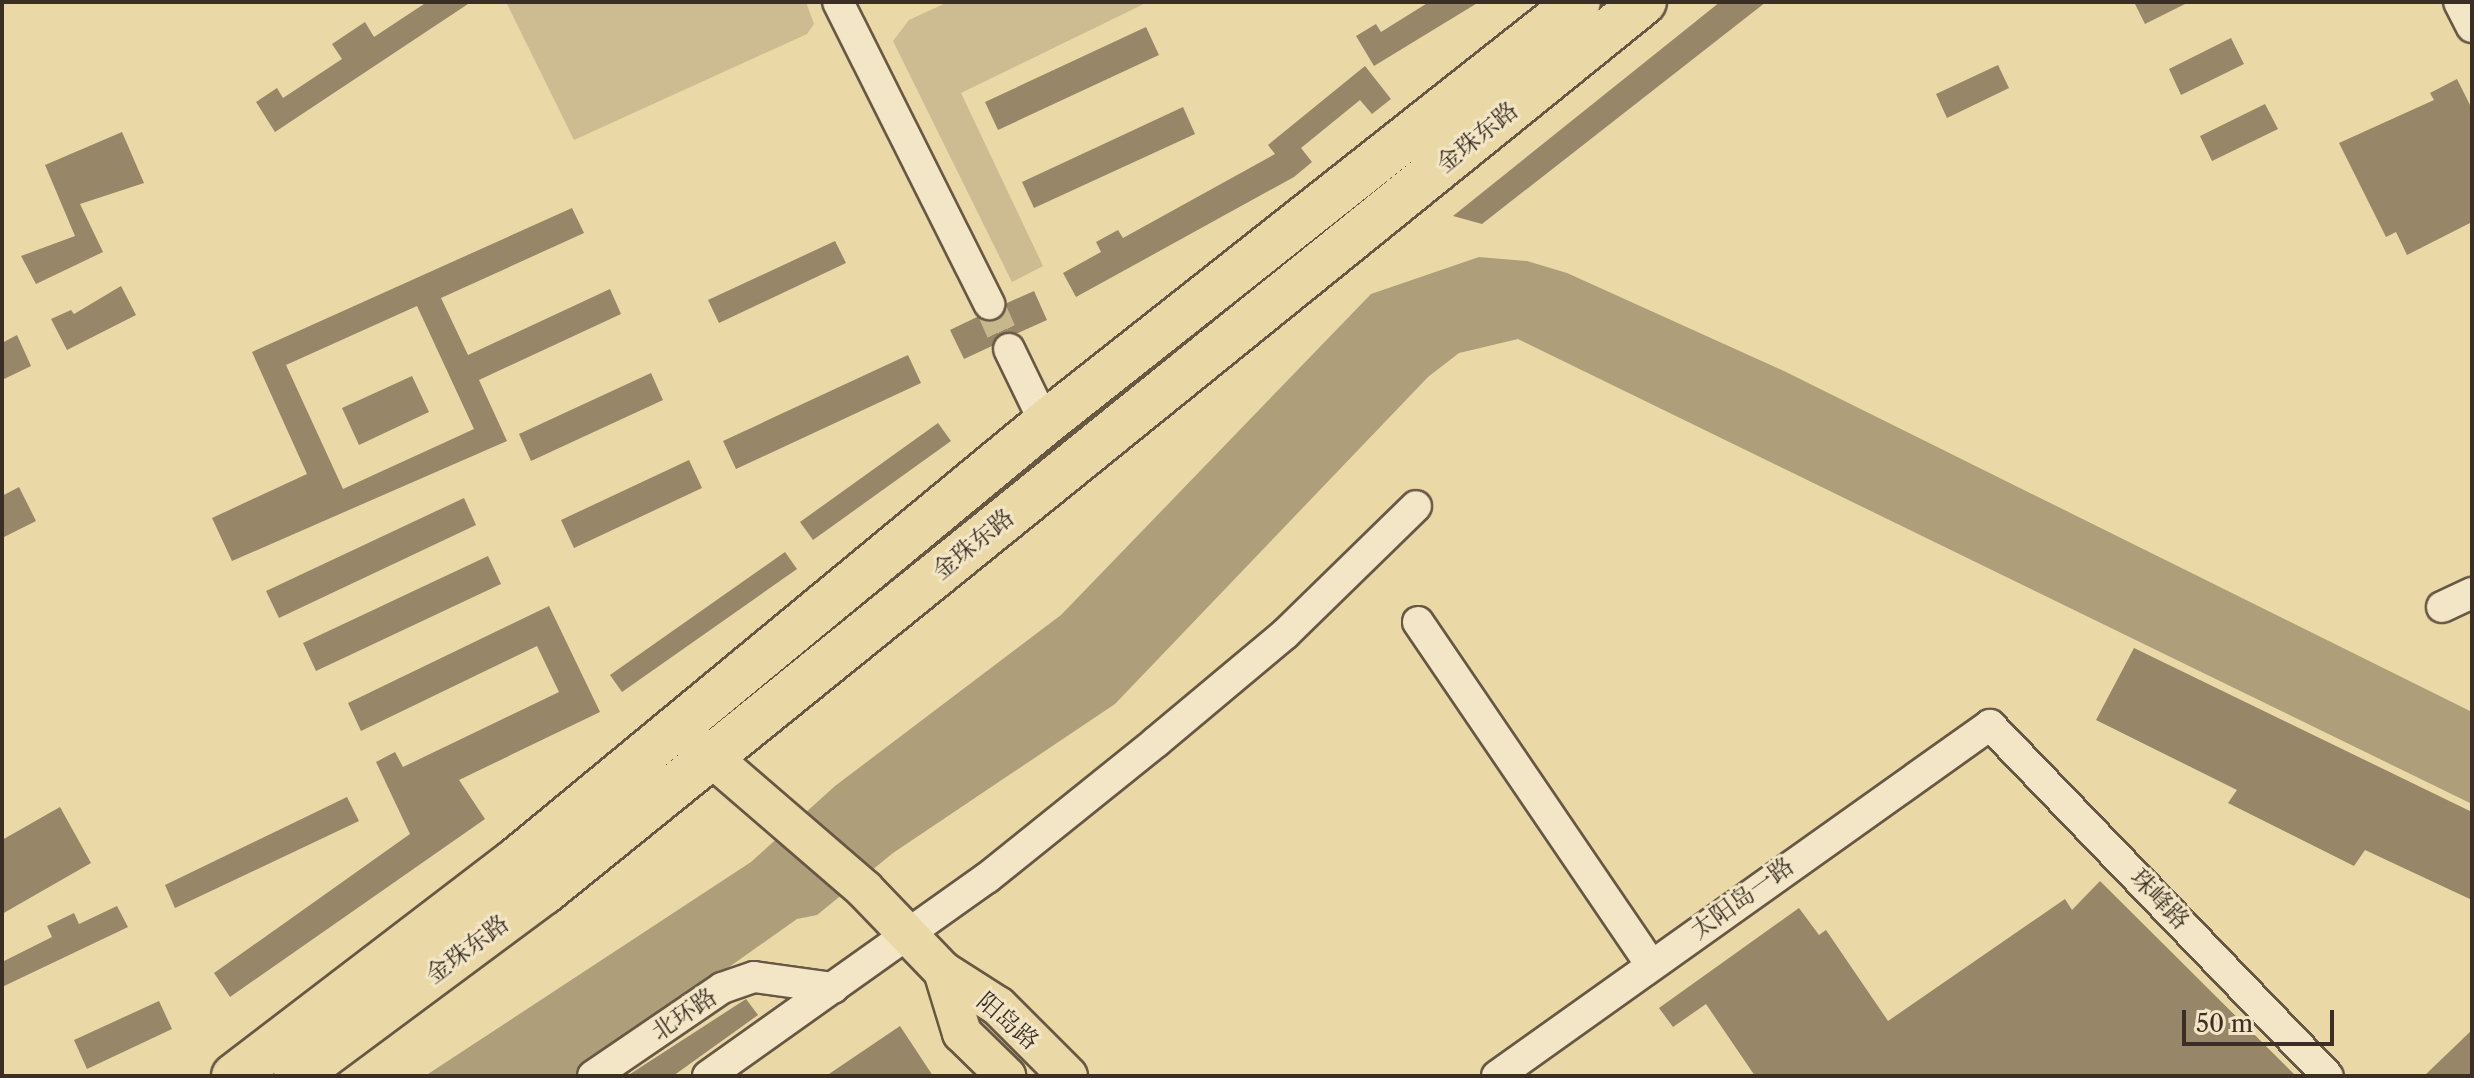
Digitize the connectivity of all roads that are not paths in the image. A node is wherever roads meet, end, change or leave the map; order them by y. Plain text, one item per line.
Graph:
1 (838, 2) edge
2 (1578, 2) edge
3 (1644, 2) edge
4 (2459, 2) edge
5 (2472, 27) edge
6 (989, 304) tunnel mouth
7 (1009, 349) tunnel mouth
8 (1045, 423) junction
9 (1416, 506) dead end
10 (2472, 593) edge
11 (2442, 607) dead end
12 (1418, 622) dead end
13 (1990, 725) joint
14 (677, 728) junction
15 (711, 756) junction
16 (905, 932) junction
17 (1651, 965) junction
18 (943, 971) junction
19 (833, 988) junction
20 (234, 1076) edge
21 (296, 1076) edge
22 (593, 1076) edge
23 (708, 1076) edge
24 (1006, 1076) edge
25 (1068, 1076) edge
26 (1497, 1076) edge
27 (2328, 1076) edge

1 - 6 street
2 - 8 highway, 金珠东路
3 - 15 highway, 金珠东路
4 - 5 street
7 - 8 street
8 - 14 highway, 金珠东路
9 - 16 street
10 - 11 street
12 - 17 street
13 - 17 street, 太阳岛一路
13 - 27 street, 珠峰路
14 - 15 main road, 阳岛路
14 - 20 highway, 金珠东路
15 - 16 main road, 阳岛路
15 - 21 highway, 金珠东路
16 - 18 main road, 阳岛路
16 - 19 street
17 - 26 street, 太阳岛一路
18 - 24 main road, 阳岛路
18 - 25 main road, 阳岛路
19 - 22 street, 北环路
19 - 23 street

